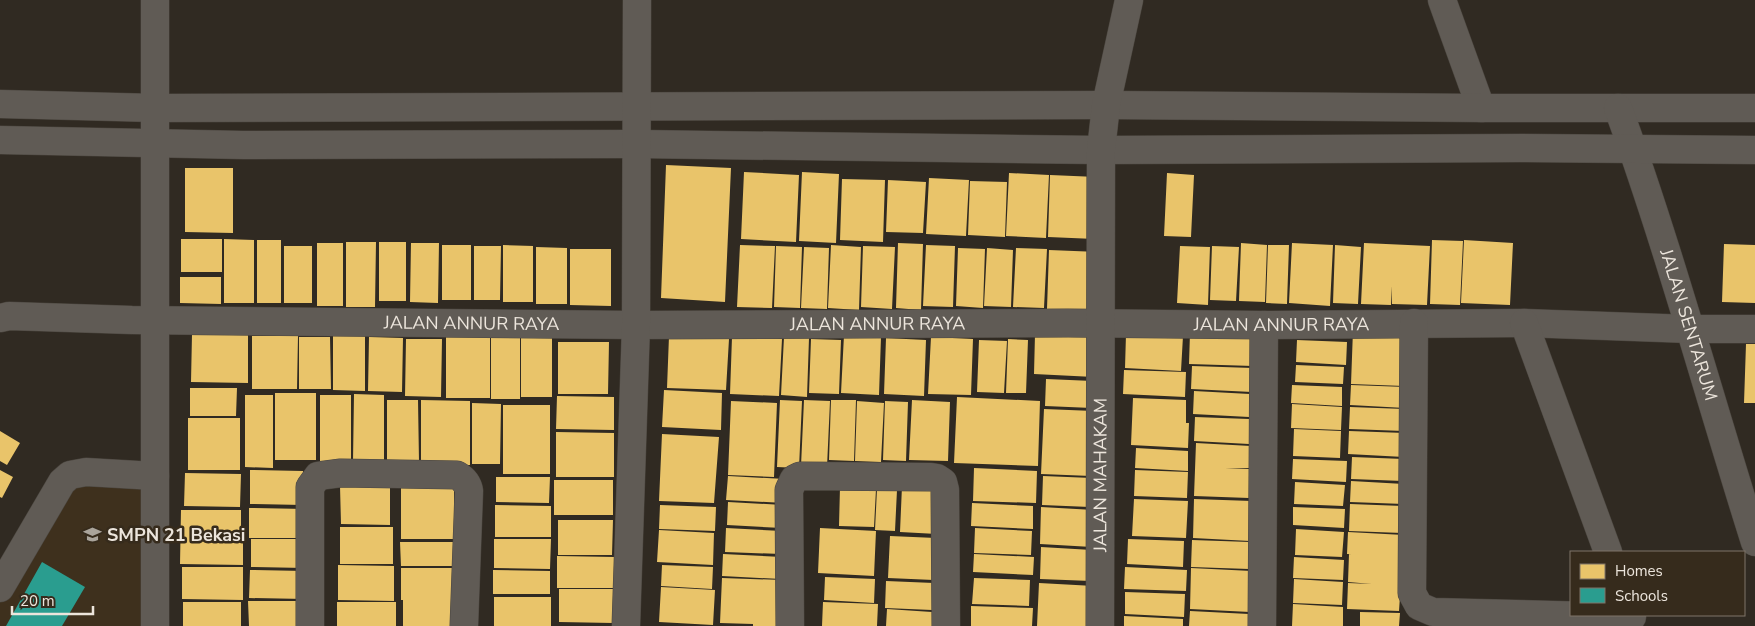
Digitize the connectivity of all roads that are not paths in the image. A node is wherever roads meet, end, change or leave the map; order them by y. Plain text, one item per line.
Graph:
1 (155, 0) edge
2 (637, 0) edge
3 (1129, 0) edge
4 (1442, 0) edge
5 (0, 104) edge
6 (1106, 105) junction
7 (637, 106) junction
8 (155, 108) junction
9 (1481, 108) junction
10 (1618, 108) junction
11 (1755, 108) edge
12 (0, 140) edge
13 (155, 143) junction
14 (637, 144) junction
15 (1101, 150) junction
16 (1633, 150) junction
17 (1755, 150) edge
18 (0, 318) edge
19 (154, 320) junction
20 (1524, 323) junction
21 (1100, 324) junction
22 (1414, 324) junction
23 (636, 325) junction
24 (1264, 325) junction
25 (1690, 329) junction
26 (1755, 329) edge
27 (155, 476) junction
28 (1745, 482) edge
29 (1755, 542) edge
30 (1608, 551) edge
31 (0, 588) edge
32 (1633, 619) edge
33 (154, 626) edge
34 (310, 626) edge
35 (464, 626) edge
36 (626, 626) edge
37 (790, 626) edge
38 (946, 626) edge
39 (1100, 626) edge
40 (1262, 626) edge

1 - 8 street
2 - 7 street
3 - 6 street, JALAN MAHAKAM
4 - 9 street
5 - 8 street
6 - 7 street
6 - 9 street
6 - 15 street, JALAN MAHAKAM
7 - 8 street
7 - 14 street
8 - 13 street
9 - 10 street
10 - 11 street
10 - 16 street, JALAN SENTARUM
12 - 13 street
13 - 14 street
13 - 19 street
14 - 15 street
14 - 23 street
15 - 16 street
15 - 21 street, JALAN MAHAKAM
16 - 17 street
16 - 25 street, JALAN SENTARUM
18 - 19 street, JALAN ANNUR RAYA
19 - 23 street, JALAN ANNUR RAYA
19 - 27 street
20 - 22 street, JALAN ANNUR RAYA
20 - 25 street, JALAN ANNUR RAYA
20 - 30 street
21 - 23 street, JALAN ANNUR RAYA
21 - 24 street, JALAN ANNUR RAYA
21 - 39 street, JALAN MAHAKAM
22 - 24 street, JALAN ANNUR RAYA
22 - 32 street
23 - 36 street
24 - 40 street
25 - 26 street, JALAN ANNUR RAYA
25 - 28 street, JALAN SENTARUM
27 - 31 street
27 - 33 street
28 - 29 street, JALAN SENTARUM
34 - 35 street
37 - 38 street

